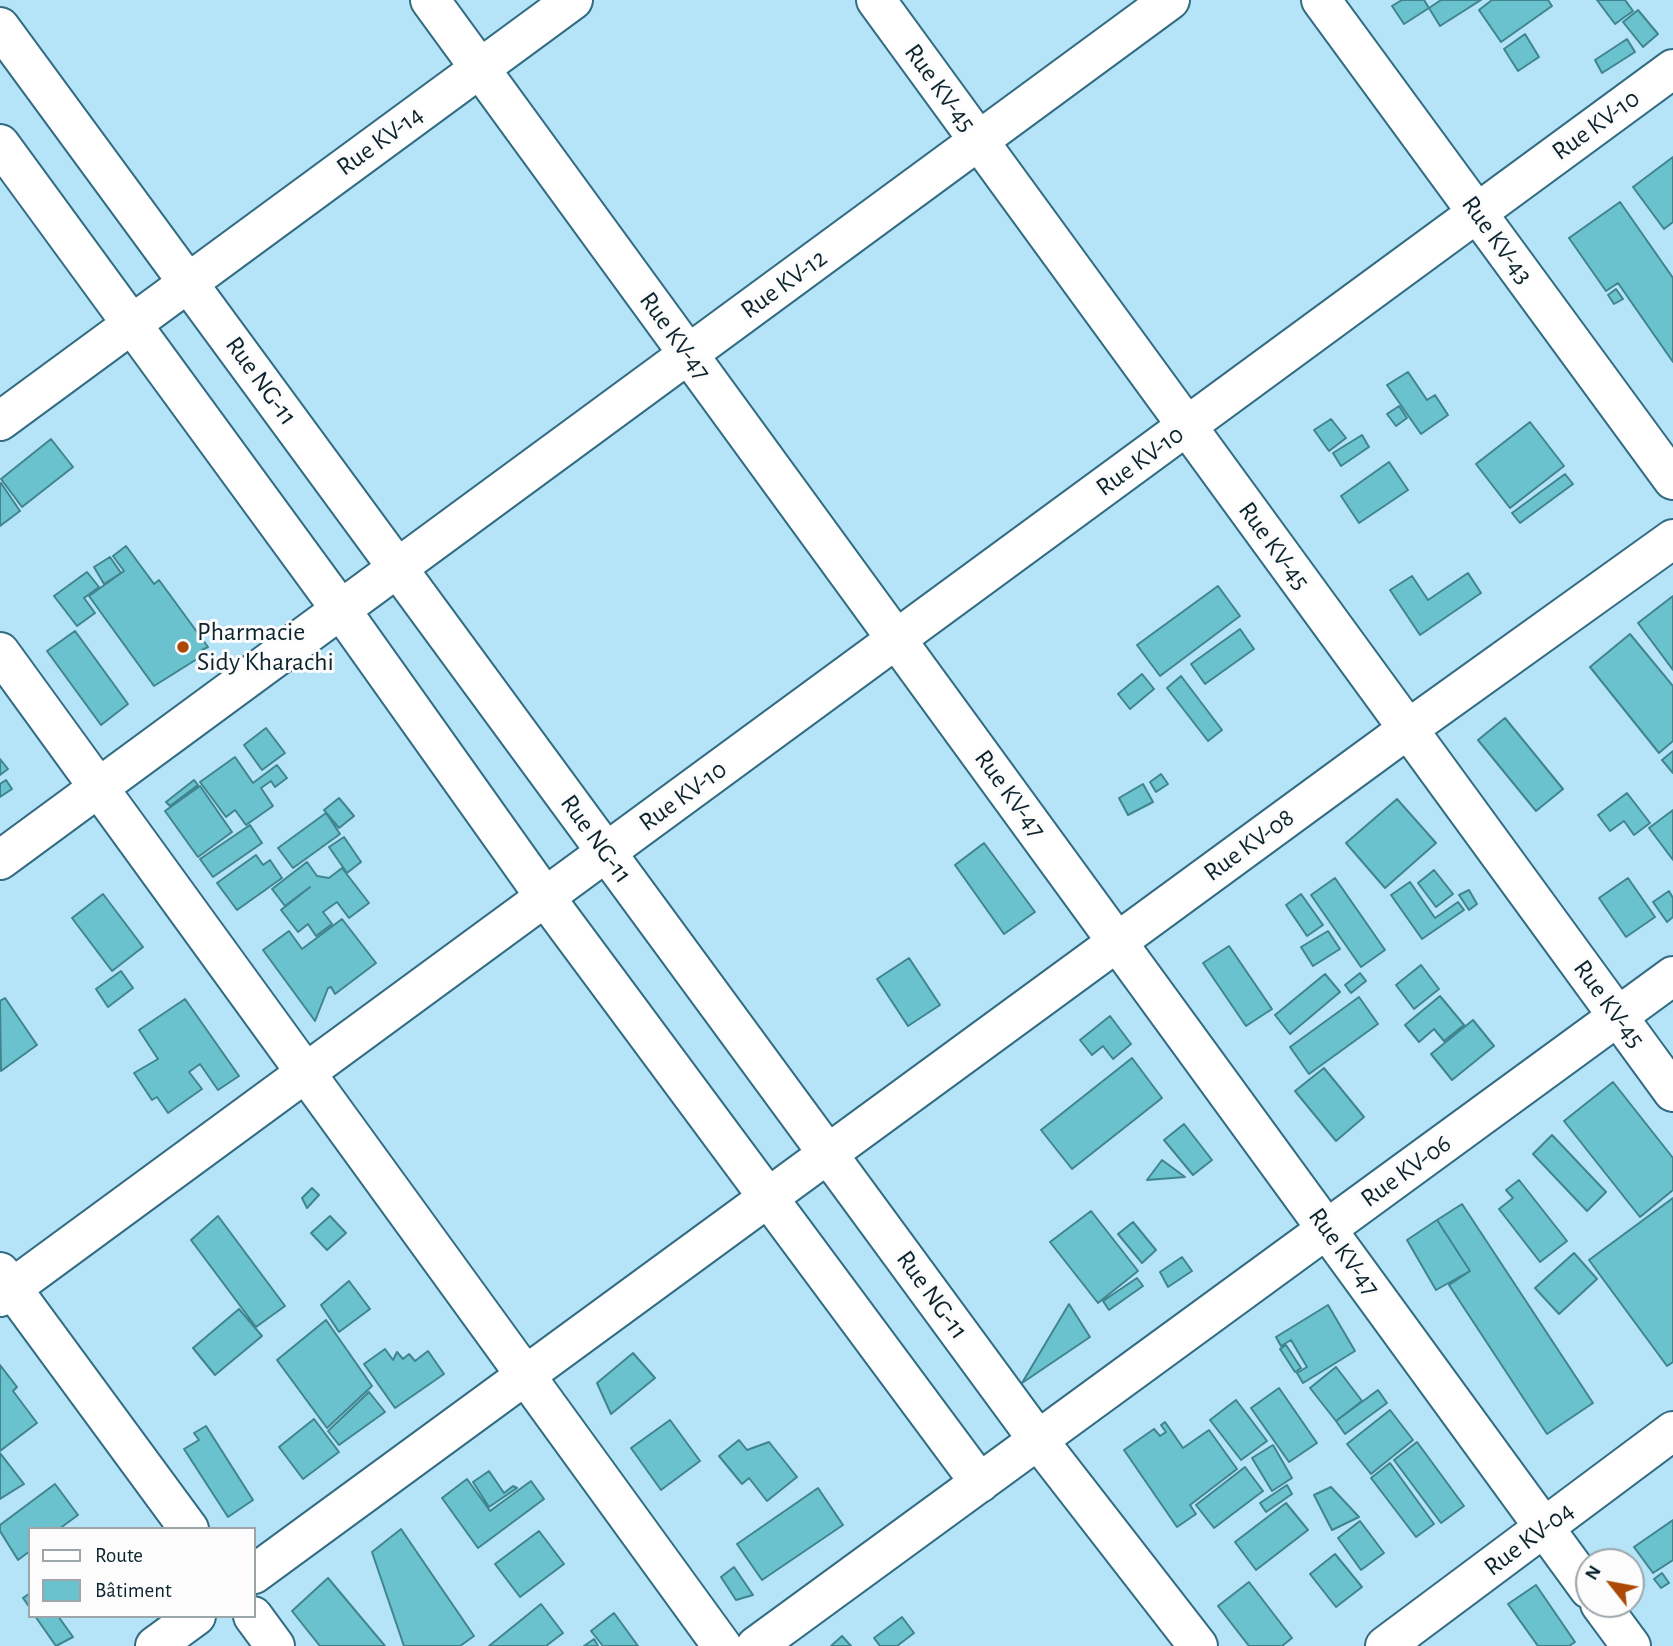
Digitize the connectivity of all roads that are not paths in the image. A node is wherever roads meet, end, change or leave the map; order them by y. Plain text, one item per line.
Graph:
1 (430, 0) edge
2 (573, 0) edge
3 (876, 0) edge
4 (1170, 0) edge
5 (1321, 0) edge
6 (0, 27) edge
7 (480, 68) junction
8 (1673, 69) edge
9 (978, 140) junction
10 (0, 144) edge
11 (1477, 212) junction
12 (188, 282) junction
13 (132, 323) junction
14 (688, 354) junction
15 (0, 421) edge
16 (1187, 426) junction
17 (1673, 480) edge
18 (1673, 539) edge
19 (398, 568) junction
20 (341, 610) junction
21 (897, 639) junction
22 (0, 652) edge
23 (1408, 729) junction
24 (99, 788) junction
25 (606, 852) junction
26 (0, 860) edge
27 (545, 897) junction
28 (1117, 941) junction
29 (1673, 976) edge
30 (1618, 1016) junction
31 (306, 1073) junction
32 (1673, 1092) edge
33 (828, 1153) junction
34 (770, 1195) junction
35 (1327, 1229) junction
36 (4, 1286) edge
37 (525, 1375) junction
38 (1673, 1431) edge
39 (1038, 1440) junction
40 (980, 1483) junction
41 (187, 1527) edge
42 (1544, 1527) junction
43 (1575, 1570) edge
44 (256, 1573) edge
45 (193, 1618) edge
46 (254, 1618) edge
47 (1610, 1618) edge
48 (155, 1646) edge
49 (275, 1646) edge
50 (722, 1646) edge
51 (756, 1646) edge
52 (1198, 1646) edge
53 (1385, 1646) edge
54 (1631, 1646) edge

1 - 7 street, Rue KV-47
2 - 7 street, Rue KV-14
3 - 9 street, Rue KV-45
4 - 9 street, Rue KV-12
5 - 11 street, Rue KV-43
6 - 12 street, Rue NG-11
7 - 12 street, Rue KV-14
7 - 14 street, Rue KV-47
8 - 11 street, Rue KV-10
9 - 14 street, Rue KV-12
9 - 16 street, Rue KV-45
10 - 13 street
11 - 16 street, Rue KV-10
11 - 17 street, Rue KV-43
12 - 13 street, Rue KV-14
12 - 19 street, Rue NG-11
13 - 15 street, Rue KV-14
13 - 20 street
14 - 19 street, Rue KV-12
14 - 21 street, Rue KV-47
16 - 21 street, Rue KV-10
16 - 23 street, Rue KV-45
18 - 23 street, Rue KV-08
19 - 20 street, Rue KV-12
19 - 25 street, Rue NG-11
20 - 24 street, Rue KV-12
20 - 27 street
21 - 25 street, Rue KV-10
21 - 28 street, Rue KV-47
22 - 24 street
23 - 28 street, Rue KV-08
23 - 30 street, Rue KV-45
24 - 26 street, Rue KV-12
24 - 31 street
25 - 27 street, Rue KV-10
25 - 33 street, Rue NG-11
27 - 31 street, Rue KV-10
27 - 34 street
28 - 33 street, Rue KV-08
28 - 35 street, Rue KV-47
29 - 30 street, Rue KV-06
30 - 32 street, Rue KV-45
30 - 35 street, Rue KV-06
31 - 36 street, Rue KV-10
31 - 37 street
33 - 34 street, Rue KV-08
33 - 39 street, Rue NG-11
34 - 37 street, Rue KV-08
34 - 40 street
35 - 39 street, Rue KV-06
35 - 42 street, Rue KV-47
36 - 41 street
37 - 44 street, Rue KV-08
37 - 50 street
38 - 42 street, Rue KV-04
39 - 40 street, Rue KV-06
39 - 52 street, Rue NG-11
40 - 51 street, Rue KV-06
42 - 43 street, Rue KV-47
42 - 53 street, Rue KV-04
45 - 48 street
46 - 49 street
47 - 54 street

